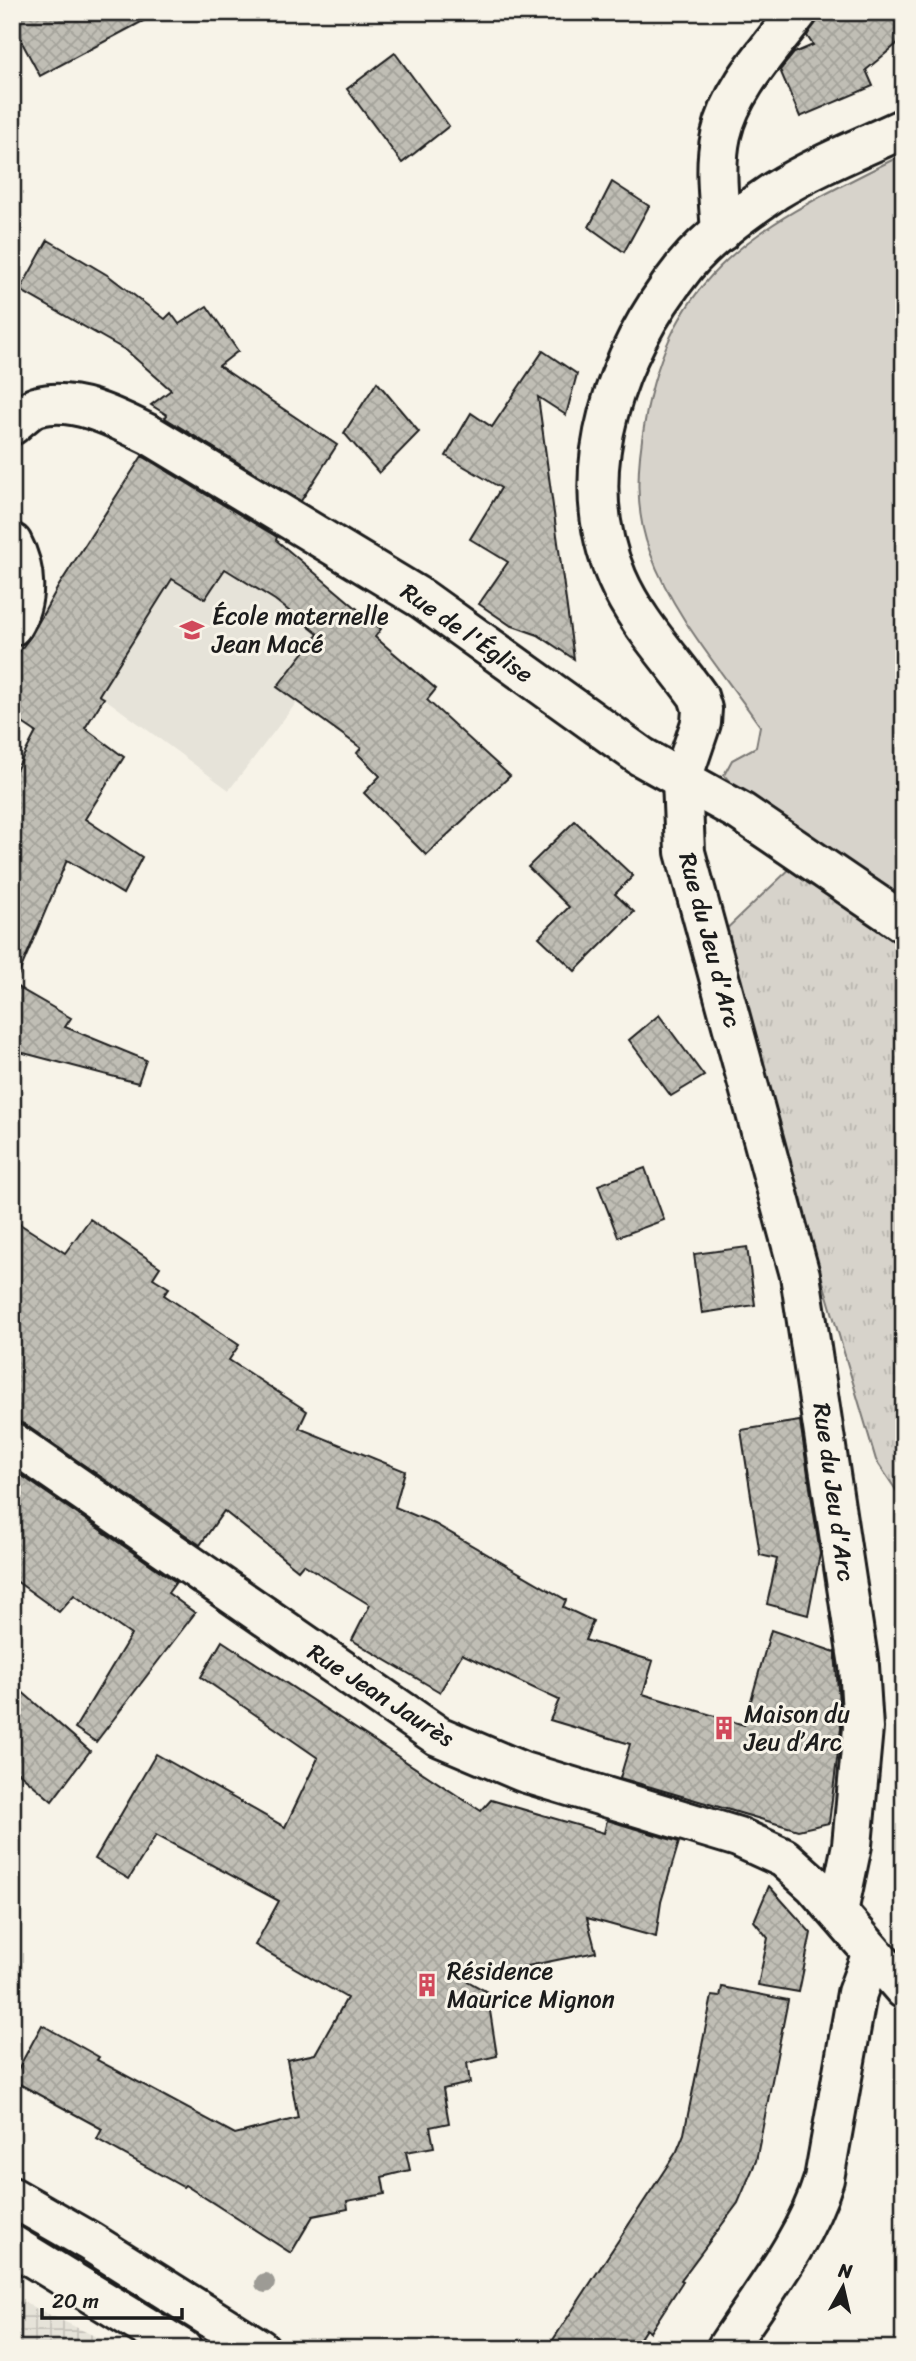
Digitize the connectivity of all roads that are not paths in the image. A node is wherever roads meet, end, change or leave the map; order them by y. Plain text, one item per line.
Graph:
1 (798, 12) edge
2 (904, 128) edge
3 (721, 232) junction
4 (21, 407) edge
5 (12, 543) edge
6 (12, 626) edge
7 (682, 779) junction
8 (904, 923) edge
9 (12, 1441) edge
10 (838, 1912) junction
11 (872, 1952) junction
12 (904, 1989) edge
13 (12, 2197) edge
14 (12, 2245) edge
15 (182, 2349) edge
16 (260, 2349) edge
17 (726, 2349) edge

1 - 3 street
2 - 3 street, Rue du Jeu d'Arc
3 - 7 street, Rue du Jeu d'Arc
4 - 7 street, Rue de l'Église
5 - 6 street
7 - 8 street, Rue de l'Église
7 - 10 street, Rue du Jeu d'Arc
9 - 10 street, Rue Jean Jaurès
10 - 11 street, Rue Jean Jaurès
11 - 12 street, Rue Jean Jaurès
11 - 17 street
13 - 16 street
14 - 15 street

